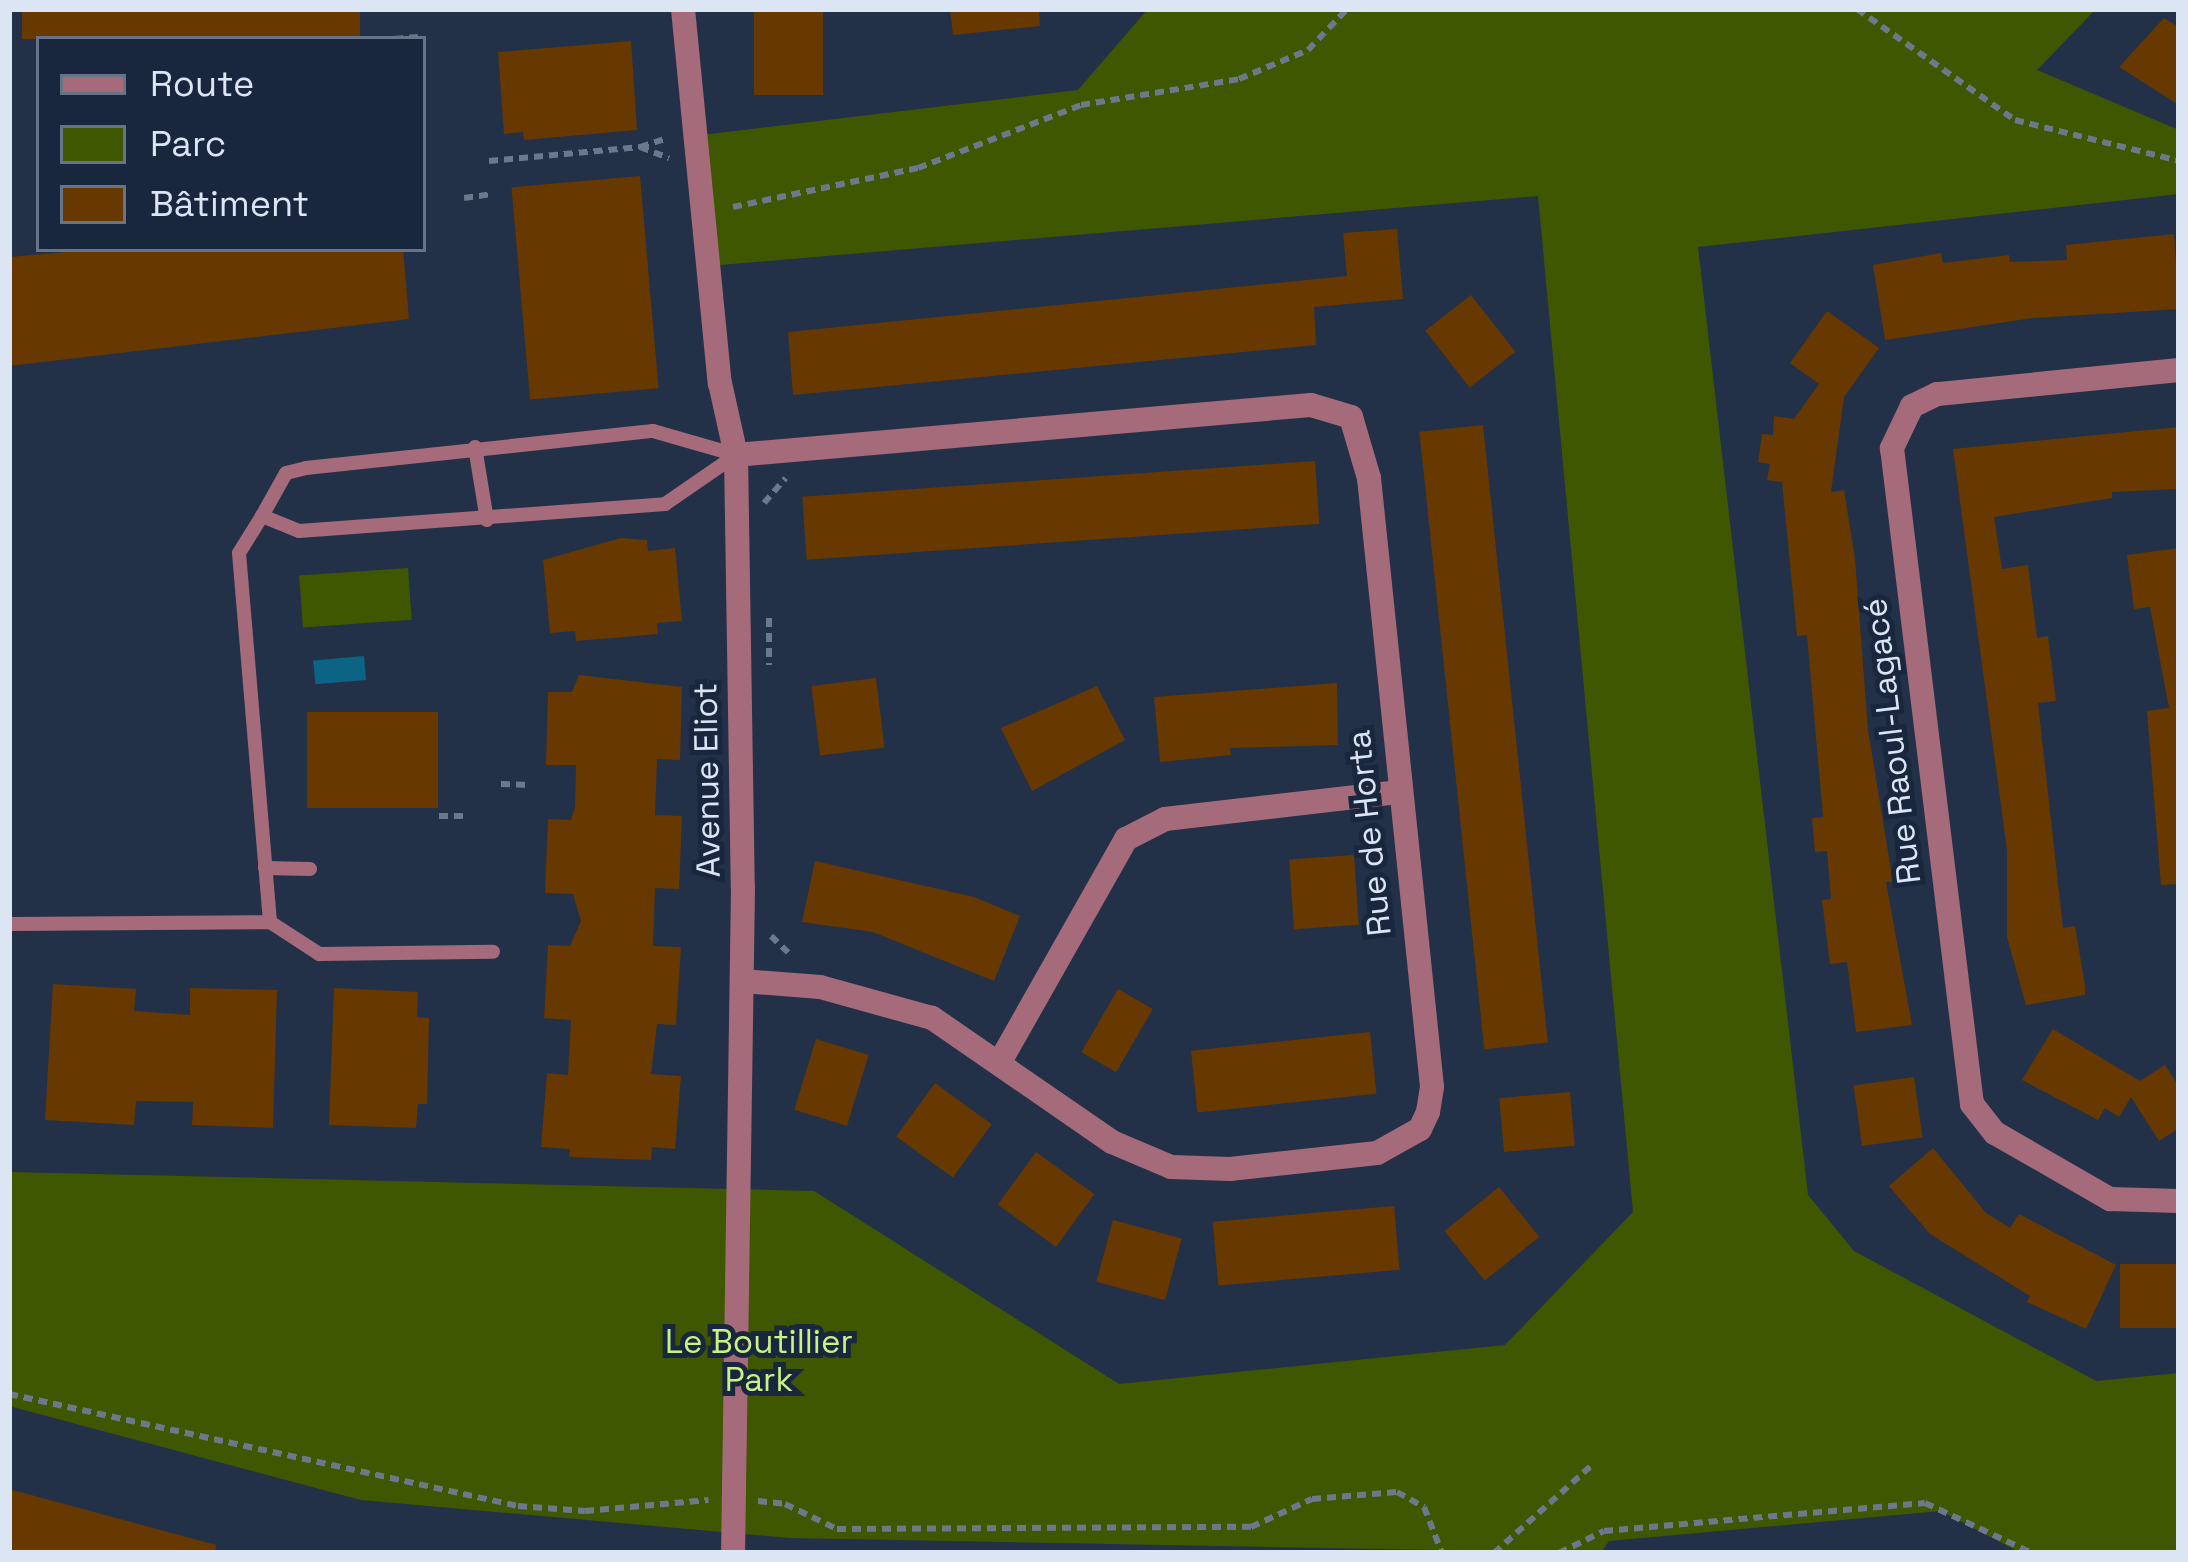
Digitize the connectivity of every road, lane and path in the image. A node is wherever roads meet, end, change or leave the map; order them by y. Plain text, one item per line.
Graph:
1 (683, 9) edge
2 (1347, 9) edge
3 (1857, 9) edge
4 (667, 139) dead end
5 (640, 147) junction
6 (668, 158) dead end
7 (489, 161) dead end
8 (2179, 161) edge
9 (492, 194) dead end
10 (464, 198) dead end
11 (734, 207) dead end
12 (2179, 370) edge
13 (475, 447) junction
14 (736, 455) junction
15 (262, 516) junction
16 (487, 520) junction
17 (501, 784) dead end
18 (530, 785) dead end
19 (1397, 791) junction
20 (439, 816) dead end
21 (468, 816) dead end
22 (265, 868) junction
23 (310, 869) dead end
24 (270, 922) junction
25 (9, 924) edge
26 (494, 952) dead end
27 (742, 981) junction
28 (1001, 1060) junction
29 (2179, 1202) edge
30 (9, 1394) edge
31 (1592, 1465) dead end
32 (716, 1500) dead end
33 (750, 1501) dead end
34 (733, 1553) edge
35 (1442, 1553) edge
36 (1493, 1553) edge
37 (1559, 1553) edge
38 (2032, 1553) edge

1 - 14 street, Avenue Eliot
2 - 11 path
3 - 8 path
4 - 5 path
5 - 6 path
5 - 7 path
9 - 10 path
12 - 29 street, Rue Raoul-Lagacé
13 - 14 lane
13 - 15 lane
13 - 16 lane
14 - 16 lane
14 - 19 street, Rue de Horta
14 - 27 street, Avenue Eliot
15 - 16 lane
15 - 22 lane
17 - 18 path
19 - 28 street
19 - 28 street, Rue de Horta
20 - 21 path
22 - 23 lane
22 - 24 lane
24 - 25 lane
24 - 26 lane
27 - 28 street, Rue de Horta
27 - 34 street, Avenue Eliot
30 - 32 path
31 - 36 path
33 - 35 path
37 - 38 path

